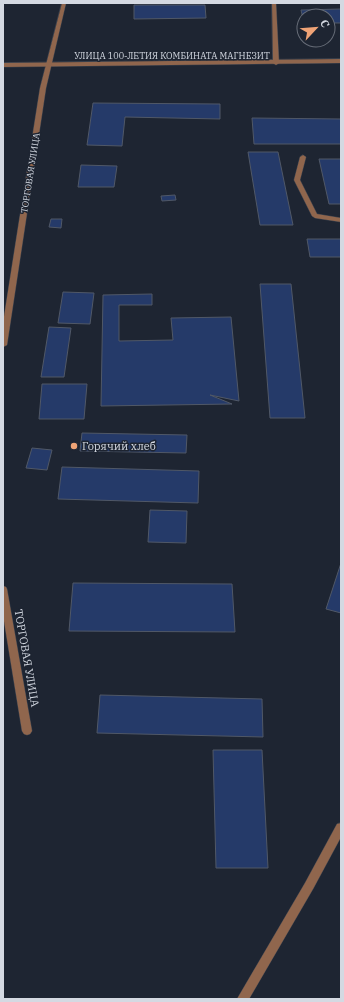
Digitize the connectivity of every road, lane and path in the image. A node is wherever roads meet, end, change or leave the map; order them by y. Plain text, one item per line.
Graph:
1 (64, 3) edge
2 (274, 3) edge
3 (341, 61) edge
4 (276, 63) junction
5 (3, 65) edge
6 (49, 65) junction
7 (303, 157) dead end
8 (341, 220) edge
9 (3, 345) edge
10 (3, 589) edge
11 (27, 731) dead end
12 (341, 827) edge
13 (243, 999) edge

1 - 6 street, ТОРГОВАЯ УЛИЦА
2 - 4 street
3 - 4 street, УЛИЦА 100-ЛЕТИЯ КОМБИНАТА МАГНЕЗИТ
4 - 6 street, УЛИЦА 100-ЛЕТИЯ КОМБИНАТА МАГНЕЗИТ
5 - 6 street, УЛИЦА 100-ЛЕТИЯ КОМБИНАТА МАГНЕЗИТ
6 - 9 street, ТОРГОВАЯ УЛИЦА
7 - 8 street
10 - 11 street, ТОРГОВАЯ УЛИЦА
12 - 13 street

